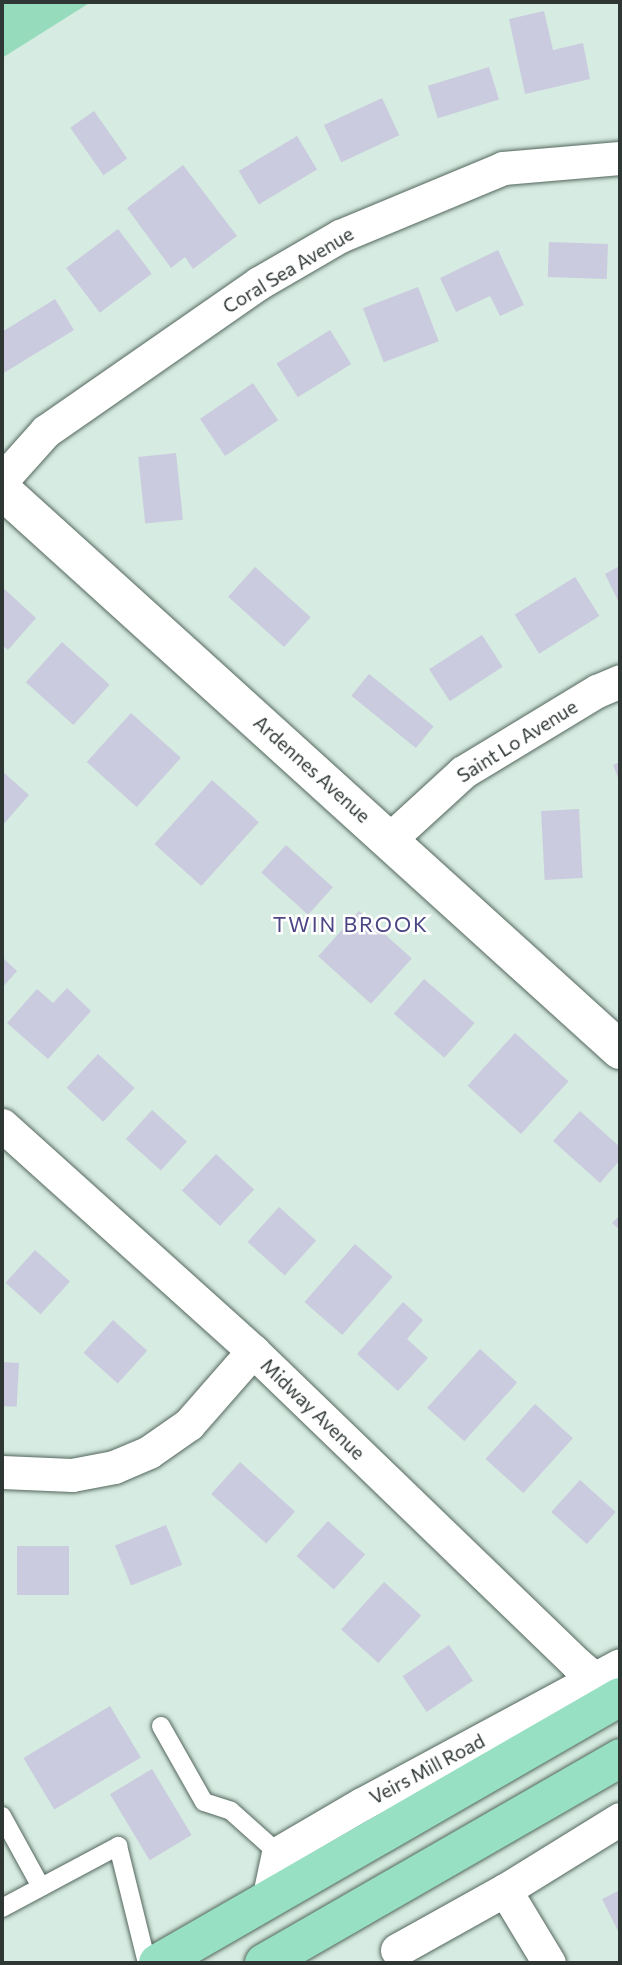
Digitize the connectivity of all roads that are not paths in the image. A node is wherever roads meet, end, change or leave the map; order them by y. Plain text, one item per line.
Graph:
1 (620, 158) edge
2 (2, 480) edge
3 (2, 489) edge
4 (620, 681) edge
5 (390, 839) junction
6 (620, 1050) edge
7 (2, 1125) edge
8 (253, 1351) junction
9 (2, 1472) edge
10 (615, 1688) edge
11 (161, 1726) dead end
12 (620, 1758) edge
13 (2, 1816) edge
14 (620, 1819) edge
15 (278, 1853) junction
16 (41, 1887) junction
17 (505, 1890) junction
18 (268, 1900) junction
19 (2, 1908) edge
20 (397, 1950) dead end
21 (147, 1963) edge
22 (158, 1963) edge
23 (264, 1963) edge
24 (550, 1963) edge

1 - 2 street, Coral Sea Avenue
3 - 5 street, Ardennes Avenue
4 - 5 street, Saint Lo Avenue
5 - 6 street, Ardennes Avenue
7 - 8 street, Midway Avenue
8 - 9 street
8 - 10 street, Midway Avenue
10 - 15 street, Veirs Mill Road
10 - 18 main road, Veirs Mill Road
11 - 15 lane
12 - 23 main road
13 - 16 lane
14 - 17 street
15 - 18 street
16 - 19 lane
16 - 21 lane
17 - 20 street
17 - 24 street
18 - 22 main road, Veirs Mill Road

